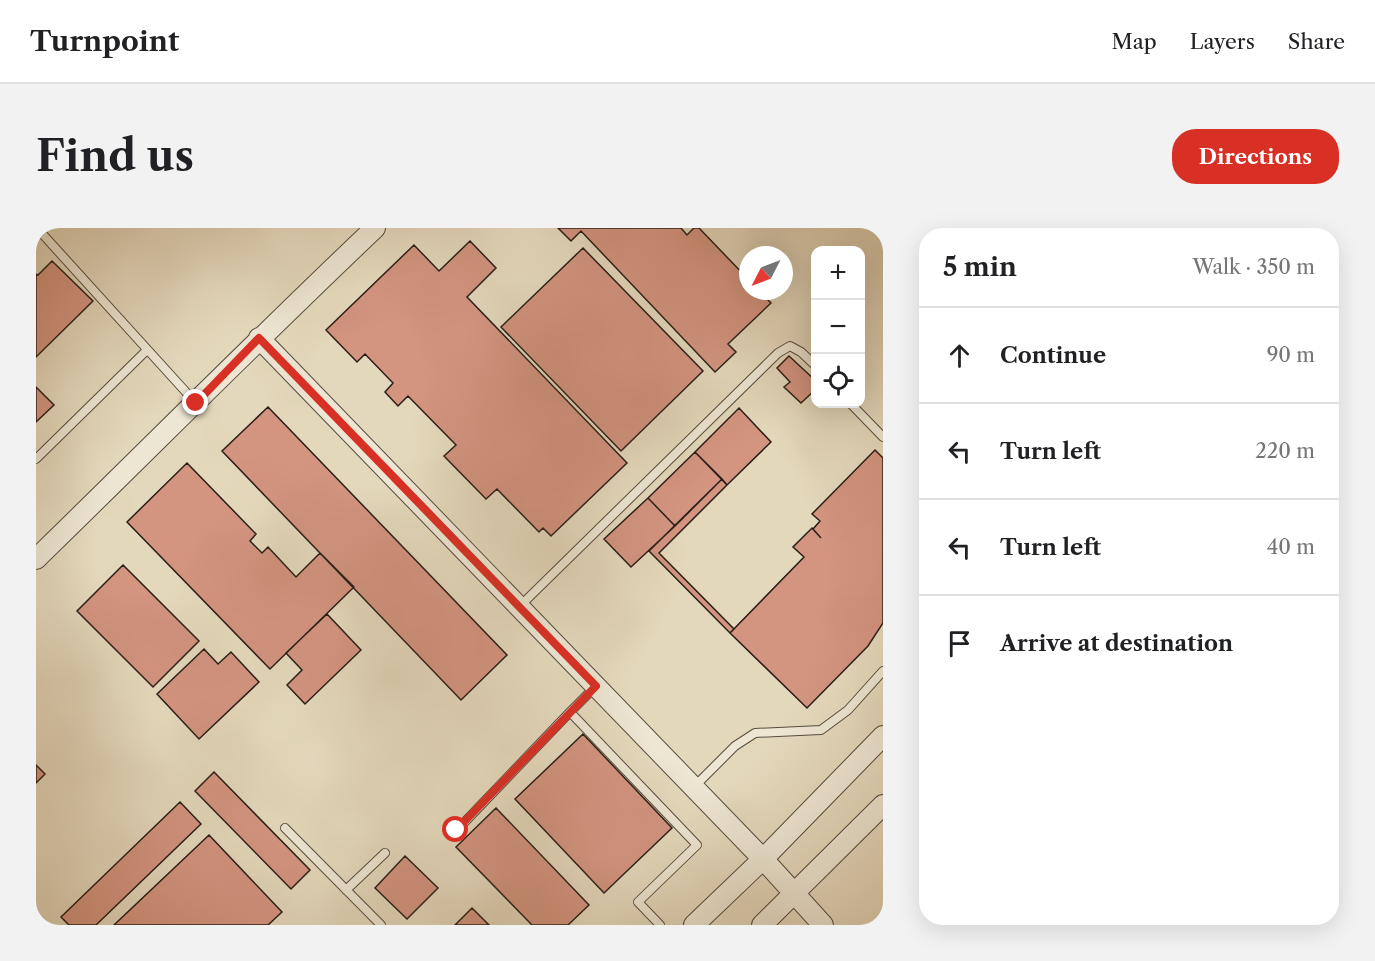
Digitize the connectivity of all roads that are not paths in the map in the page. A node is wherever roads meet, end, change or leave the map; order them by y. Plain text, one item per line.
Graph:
1 (38, 228) edge
2 (375, 228) edge
3 (259, 338) junction
4 (147, 350) junction
5 (811, 361) edge
6 (196, 403) junction
7 (855, 408) edge
8 (883, 437) edge
9 (36, 459) edge
10 (36, 559) edge
11 (519, 607) junction
12 (883, 671) edge
13 (596, 686) junction
14 (570, 712) junction
15 (883, 735) edge
16 (694, 787) junction
17 (883, 805) edge
18 (285, 828) dead end
19 (456, 830) dead end
20 (385, 853) dead end
21 (762, 859) junction
22 (346, 890) junction
23 (793, 894) junction
24 (381, 925) edge
25 (660, 925) edge
26 (694, 925) edge
27 (762, 925) edge
28 (823, 925) edge

1 - 4 lane
2 - 3 street
3 - 6 street
3 - 11 street
4 - 6 lane
4 - 9 lane
5 - 11 lane
6 - 10 street
7 - 8 lane
11 - 13 street
12 - 16 lane
13 - 14 lane
13 - 16 street
14 - 19 lane
14 - 25 lane
15 - 21 street
16 - 21 street
17 - 23 street
18 - 22 lane
20 - 22 lane
21 - 23 street
21 - 26 street
22 - 24 lane
23 - 27 street
23 - 28 street

